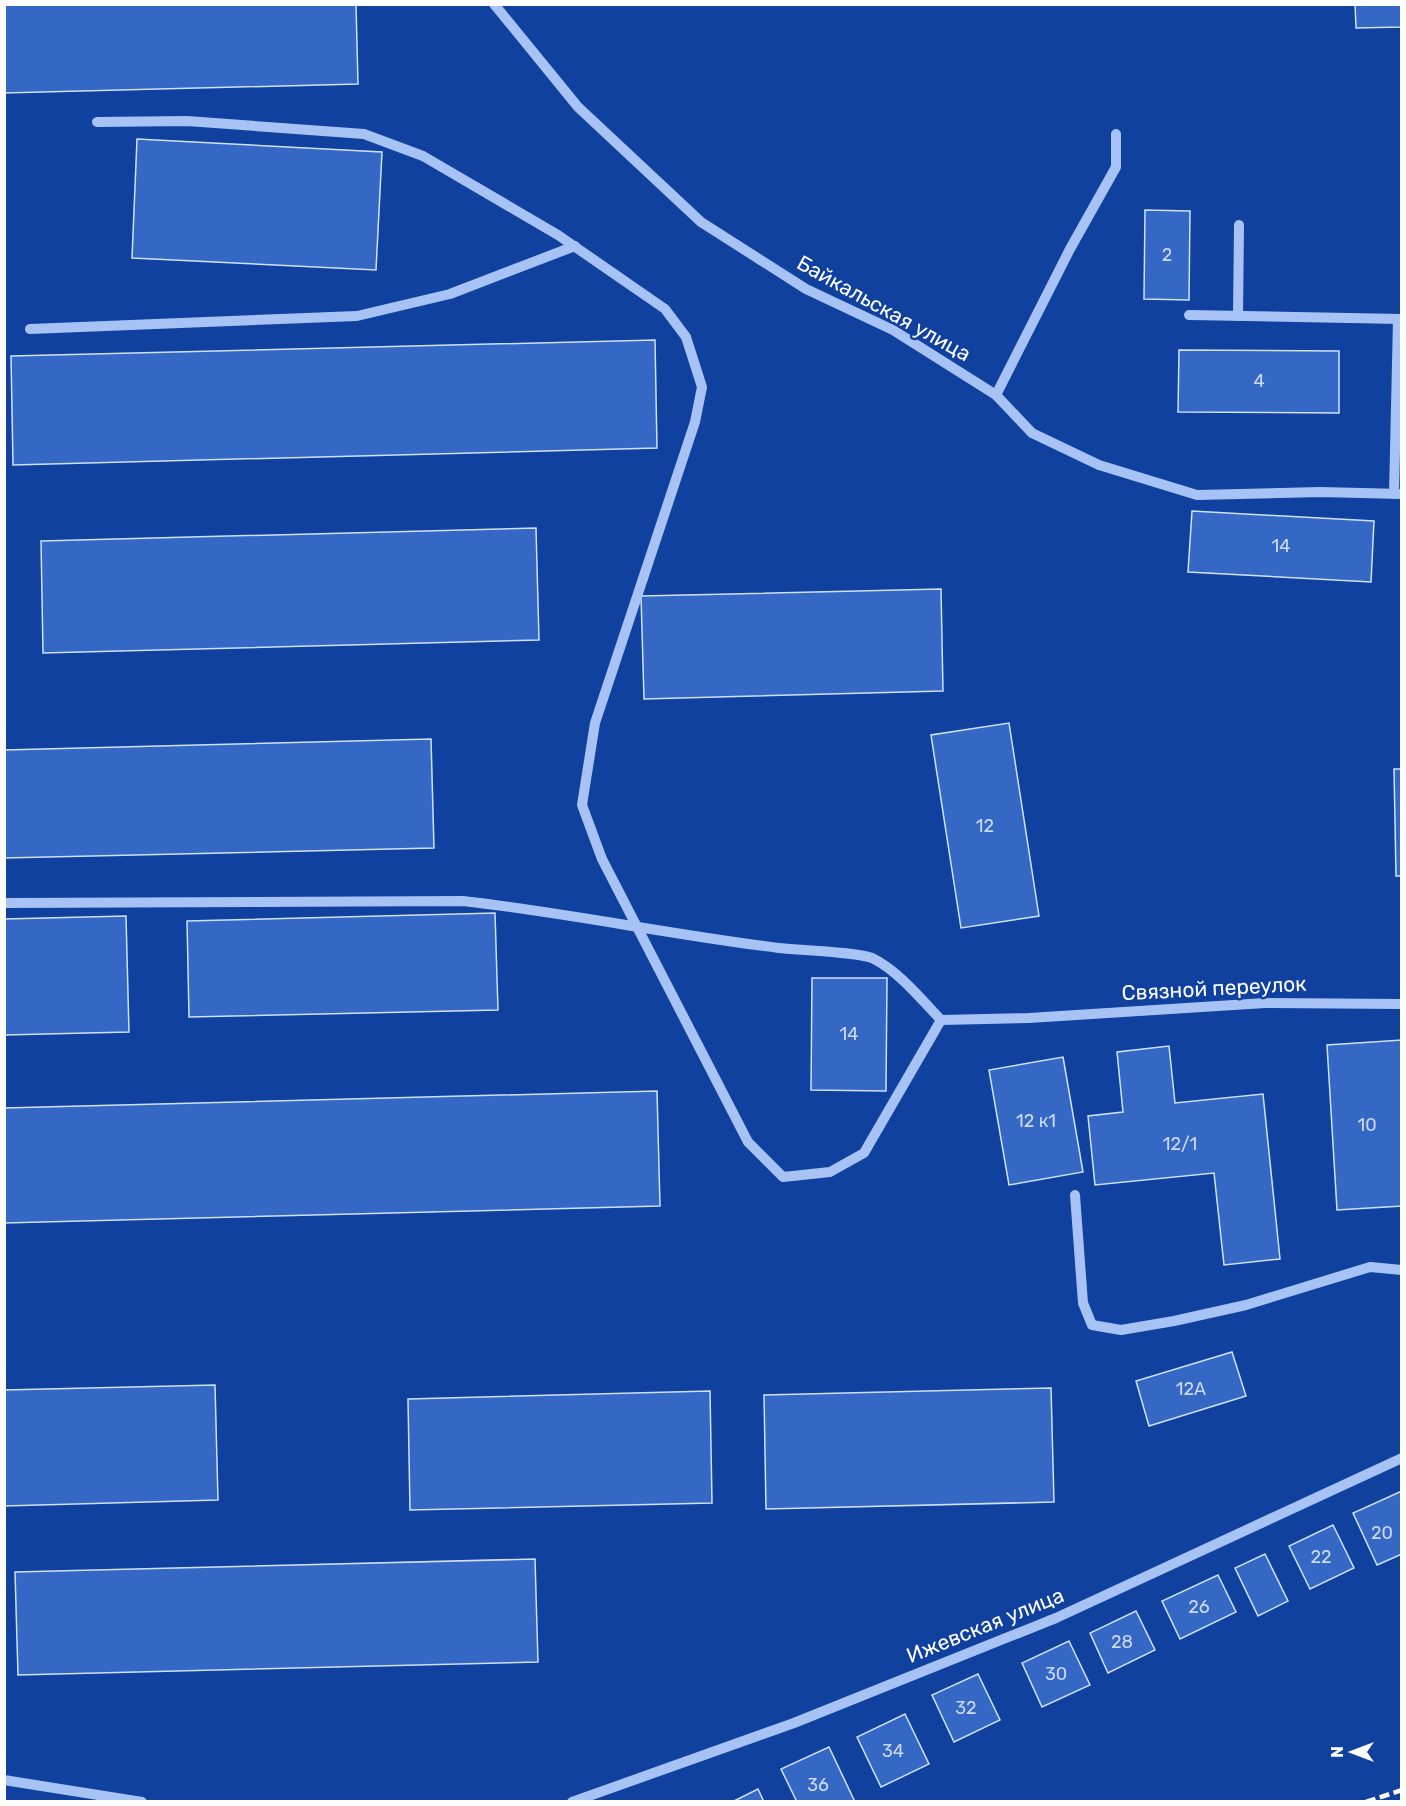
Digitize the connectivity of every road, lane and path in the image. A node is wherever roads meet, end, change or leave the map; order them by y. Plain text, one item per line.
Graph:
1 (494, 4) edge
2 (98, 122) dead end
3 (1116, 134) dead end
4 (1239, 225) dead end
5 (575, 246) junction
6 (1189, 315) dead end
7 (1238, 316) junction
8 (1400, 319) edge
9 (30, 329) dead end
10 (996, 395) junction
11 (1398, 494) edge
12 (4, 903) edge
13 (638, 928) junction
14 (1401, 1004) edge
15 (941, 1020) junction
16 (1075, 1195) dead end
17 (1401, 1270) edge
18 (1401, 1458) edge
19 (4, 1780) edge
20 (113, 1799) edge
21 (142, 1802) edge
22 (572, 1802) edge

1 - 10 street, Байкальская улица
2 - 5 street
3 - 10 street
4 - 7 street
5 - 9 street
5 - 13 street
6 - 7 street
7 - 8 street
8 - 11 street
10 - 11 street, Байкальская улица
12 - 13 street
13 - 15 street
13 - 15 street
14 - 15 street, Связной переулок
16 - 17 street
18 - 22 street, Ижевская улица
19 - 20 street
20 - 21 street

